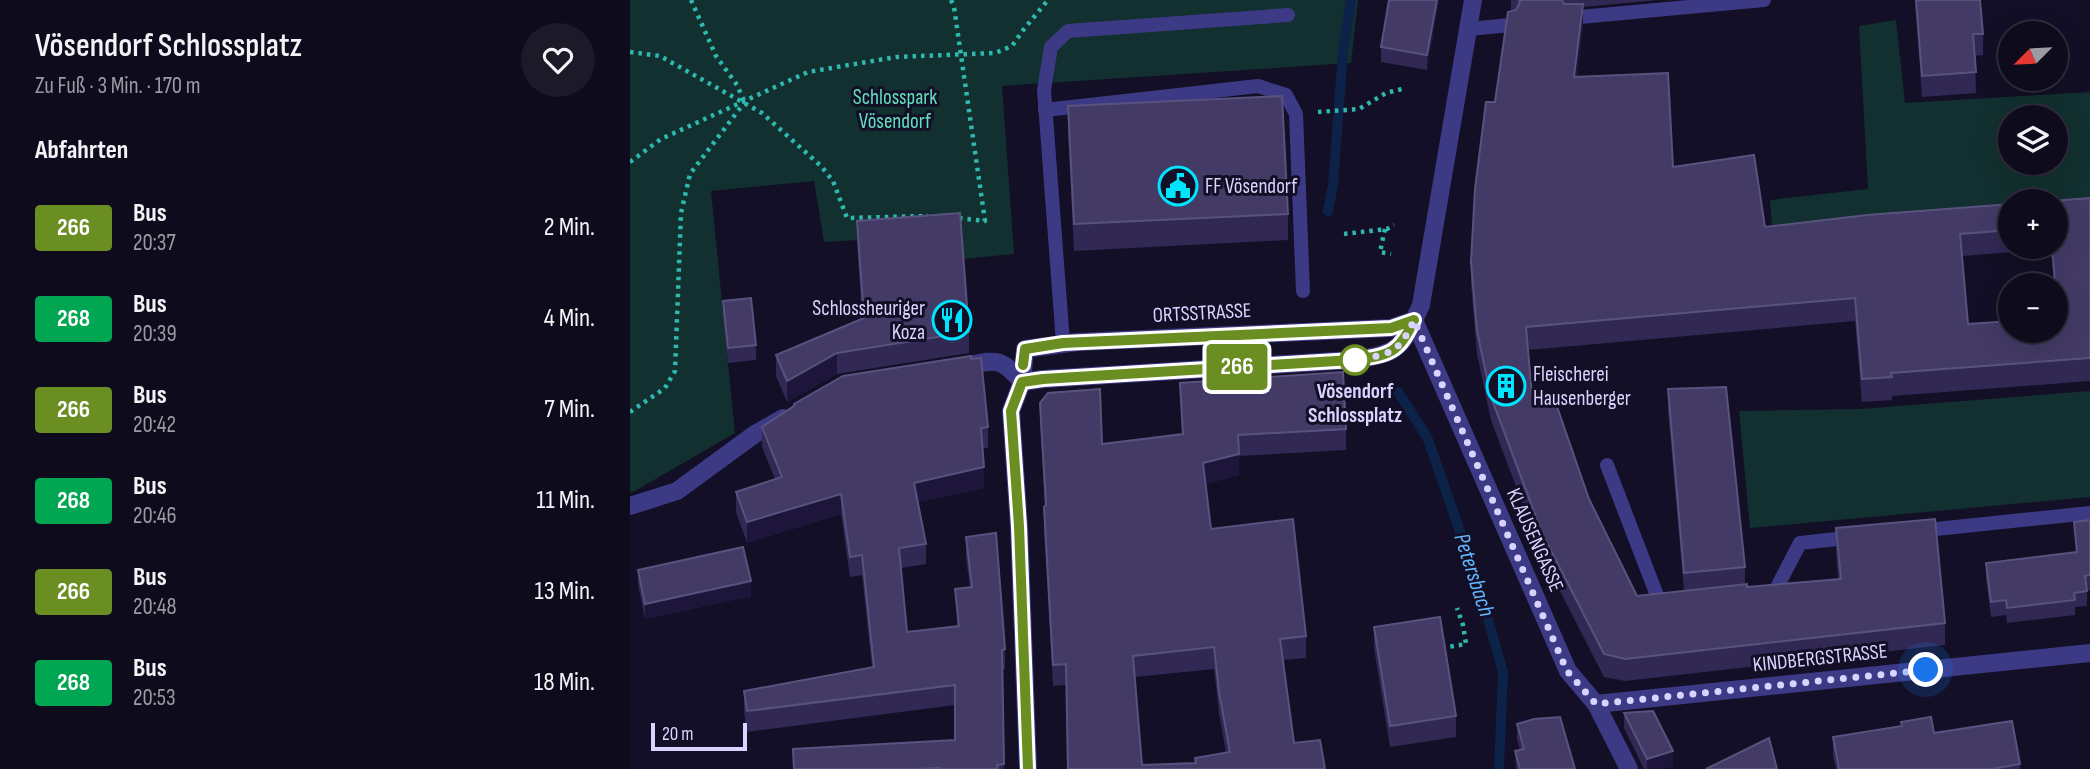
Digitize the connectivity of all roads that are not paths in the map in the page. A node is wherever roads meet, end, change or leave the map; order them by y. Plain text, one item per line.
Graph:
1 (1473, 0) edge
2 (1764, 0) edge
3 (1288, 16) dead end
4 (1569, 18) edge
5 (1510, 25) edge
6 (1469, 29) junction
7 (1045, 110) junction
8 (1303, 291) dead end
9 (1414, 320) junction
10 (1063, 343) junction
11 (947, 369) edge
12 (1022, 382) junction
13 (803, 406) edge
14 (1607, 465) dead end
15 (630, 506) edge
16 (2090, 513) edge
17 (1897, 533) edge
18 (1869, 536) edge
19 (1748, 598) edge
20 (1686, 604) edge
21 (2090, 653) edge
22 (1596, 704) junction
23 (1028, 769) edge
24 (1629, 769) edge

1 - 6 street
2 - 4 lane
3 - 7 lane
5 - 6 lane
6 - 9 street
7 - 8 lane
7 - 10 lane
9 - 10 street, ORTSSTRASSE
9 - 12 street
9 - 22 street, KLAUSENGASSE
10 - 12 street, ORTSSTRASSE
11 - 12 street
12 - 23 street, ORTSSTRASSE
13 - 15 street
14 - 20 lane
16 - 17 lane
18 - 19 lane
21 - 22 street, KINDBERGSTRASSE
22 - 24 street, KLAUSENGASSE

